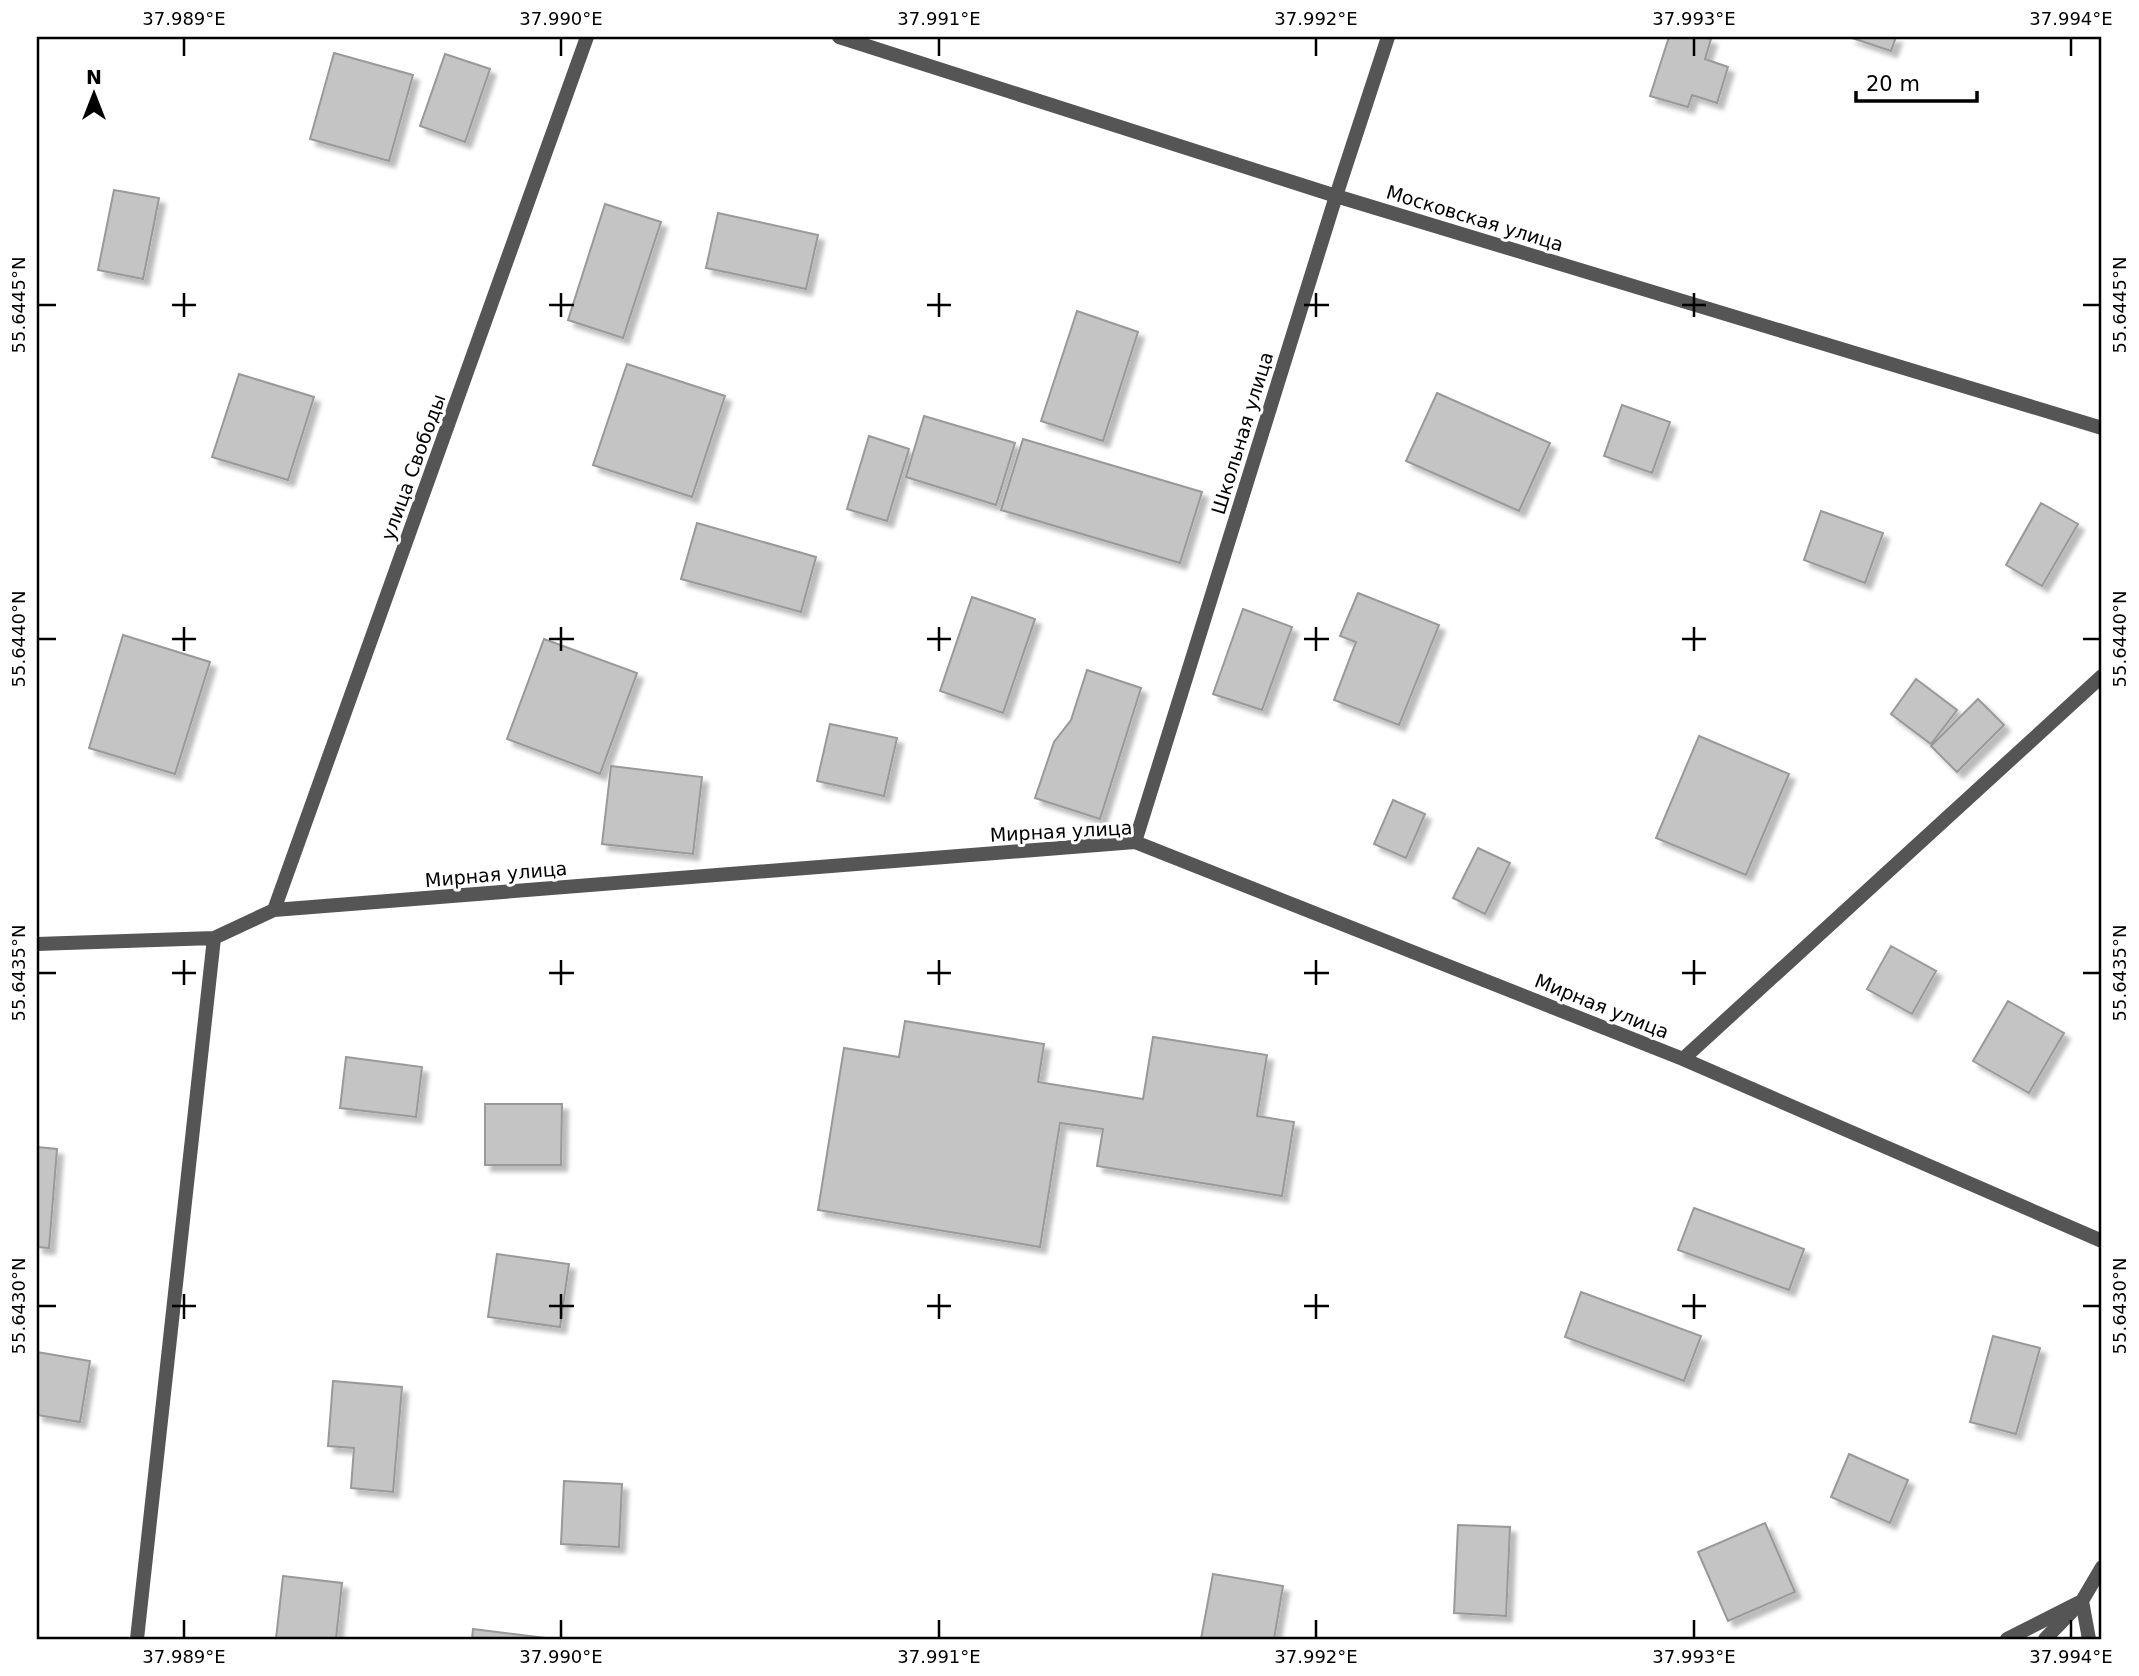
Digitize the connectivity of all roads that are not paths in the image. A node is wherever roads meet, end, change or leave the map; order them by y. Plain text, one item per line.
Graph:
1 (587, 37) edge
2 (839, 37) edge
3 (1388, 37) edge
4 (1336, 196) junction
5 (2102, 428) edge
6 (2102, 676) edge
7 (1135, 842) junction
8 (274, 911) junction
9 (214, 939) junction
10 (37, 944) edge
11 (1683, 1059) junction
12 (2102, 1241) edge
13 (2102, 1567) edge
14 (2082, 1601) junction
15 (137, 1639) edge
16 (2007, 1639) edge
17 (2045, 1639) edge
18 (2089, 1639) edge

1 - 8 street, улица Свободы
2 - 4 street, Московская улица
3 - 4 street, Школьная улица
4 - 5 street, Московская улица
4 - 7 street, Школьная улица
6 - 11 street
7 - 8 street, Мирная улица
7 - 11 street, Мирная улица
8 - 9 street, Мирная улица
9 - 10 street, Мирная улица
9 - 15 street
11 - 12 street, Мирная улица
13 - 14 street
14 - 16 street
14 - 17 street
14 - 18 street

